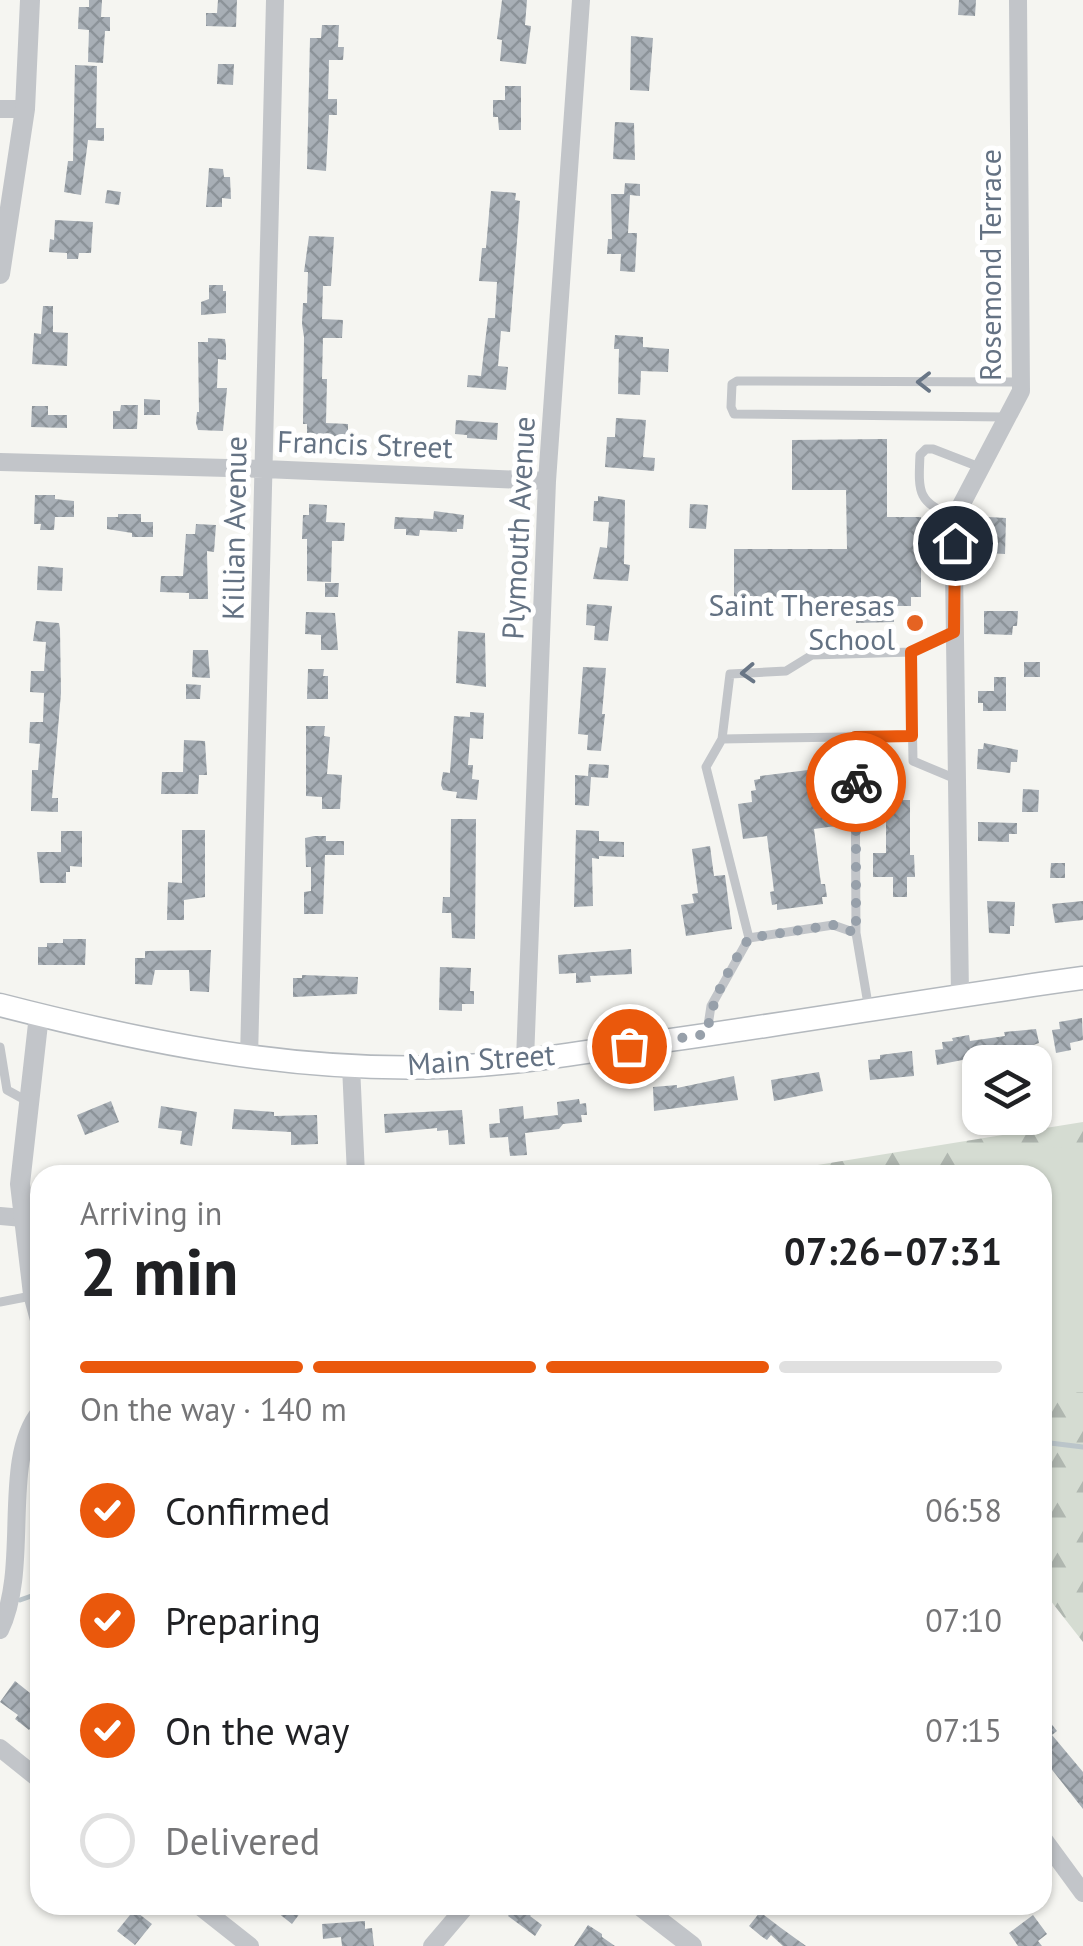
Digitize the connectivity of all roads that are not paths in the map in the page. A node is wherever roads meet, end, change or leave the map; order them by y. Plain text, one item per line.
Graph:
1 (30, 0) edge
2 (275, 0) edge
3 (581, 0) edge
4 (1018, 0) edge
5 (0, 110) edge
6 (24, 110) junction
7 (0, 274) edge
8 (1021, 382) junction
9 (1010, 418) junction
10 (0, 462) edge
11 (264, 468) junction
12 (982, 468) junction
13 (547, 480) junction
14 (956, 517) junction
15 (954, 632) junction
16 (911, 652) junction
17 (912, 736) junction
18 (855, 737) junction
19 (722, 739) junction
20 (956, 779) junction
21 (856, 933) junction
22 (749, 938) junction
23 (1083, 978) edge
24 (960, 995) junction
25 (1, 1003) edge
26 (869, 1010) junction
27 (39, 1015) junction
28 (707, 1034) junction
29 (0, 1047) edge
30 (249, 1058) junction
31 (525, 1060) junction
32 (351, 1066) junction
33 (30, 1102) junction
34 (356, 1165) edge
35 (0, 1216) edge
36 (23, 1218) junction
37 (30, 1268) edge
38 (30, 1297) edge
39 (0, 1302) edge
40 (30, 1420) edge
41 (4, 1541) edge
42 (0, 1630) edge
43 (0, 1748) edge
44 (30, 1772) edge
45 (1052, 1851) edge
46 (1083, 1893) edge
47 (211, 1915) edge
48 (458, 1915) edge
49 (653, 1915) edge
50 (250, 1946) edge
51 (432, 1946) edge
52 (692, 1946) edge

1 - 6 street
2 - 11 street, Killian Avenue
3 - 13 street, Plymouth Avenue
4 - 8 street, Rosemond Terrace
5 - 6 street
6 - 7 street
8 - 9 street, Rosemond Terrace
8 -> 9 lane
9 - 12 street, Rosemond Terrace
10 - 11 street, Francis Street
11 - 13 street, Francis Street
11 - 30 street, Killian Avenue
12 - 14 street, Rosemond Terrace
12 - 14 lane
13 - 31 street, Plymouth Avenue
14 - 15 street, Rosemond Terrace
15 - 16 lane
15 - 20 street, Rosemond Terrace
16 - 17 lane
16 -> 19 lane
17 - 18 lane
17 - 20 lane
18 - 19 lane
18 - 21 lane
19 - 22 lane
20 - 24 street, Rosemond Terrace
21 - 22 lane
21 - 26 lane
22 - 28 lane
23 - 24 main road, Main Street
24 - 26 main road, Main Street
25 - 27 main road, Main Street
26 - 28 main road, Main Street
27 - 30 main road, Main Street
27 - 33 street
28 - 31 main road, Main Street
29 - 33 lane
30 - 32 main road, Main Street
31 - 32 main road, Main Street
32 - 34 street
33 - 36 street
35 - 36 street
36 - 37 street
38 - 39 lane
40 - 41 street
41 - 42 street
43 - 44 street
45 - 46 street
47 - 50 street
48 - 51 street
49 - 52 street

